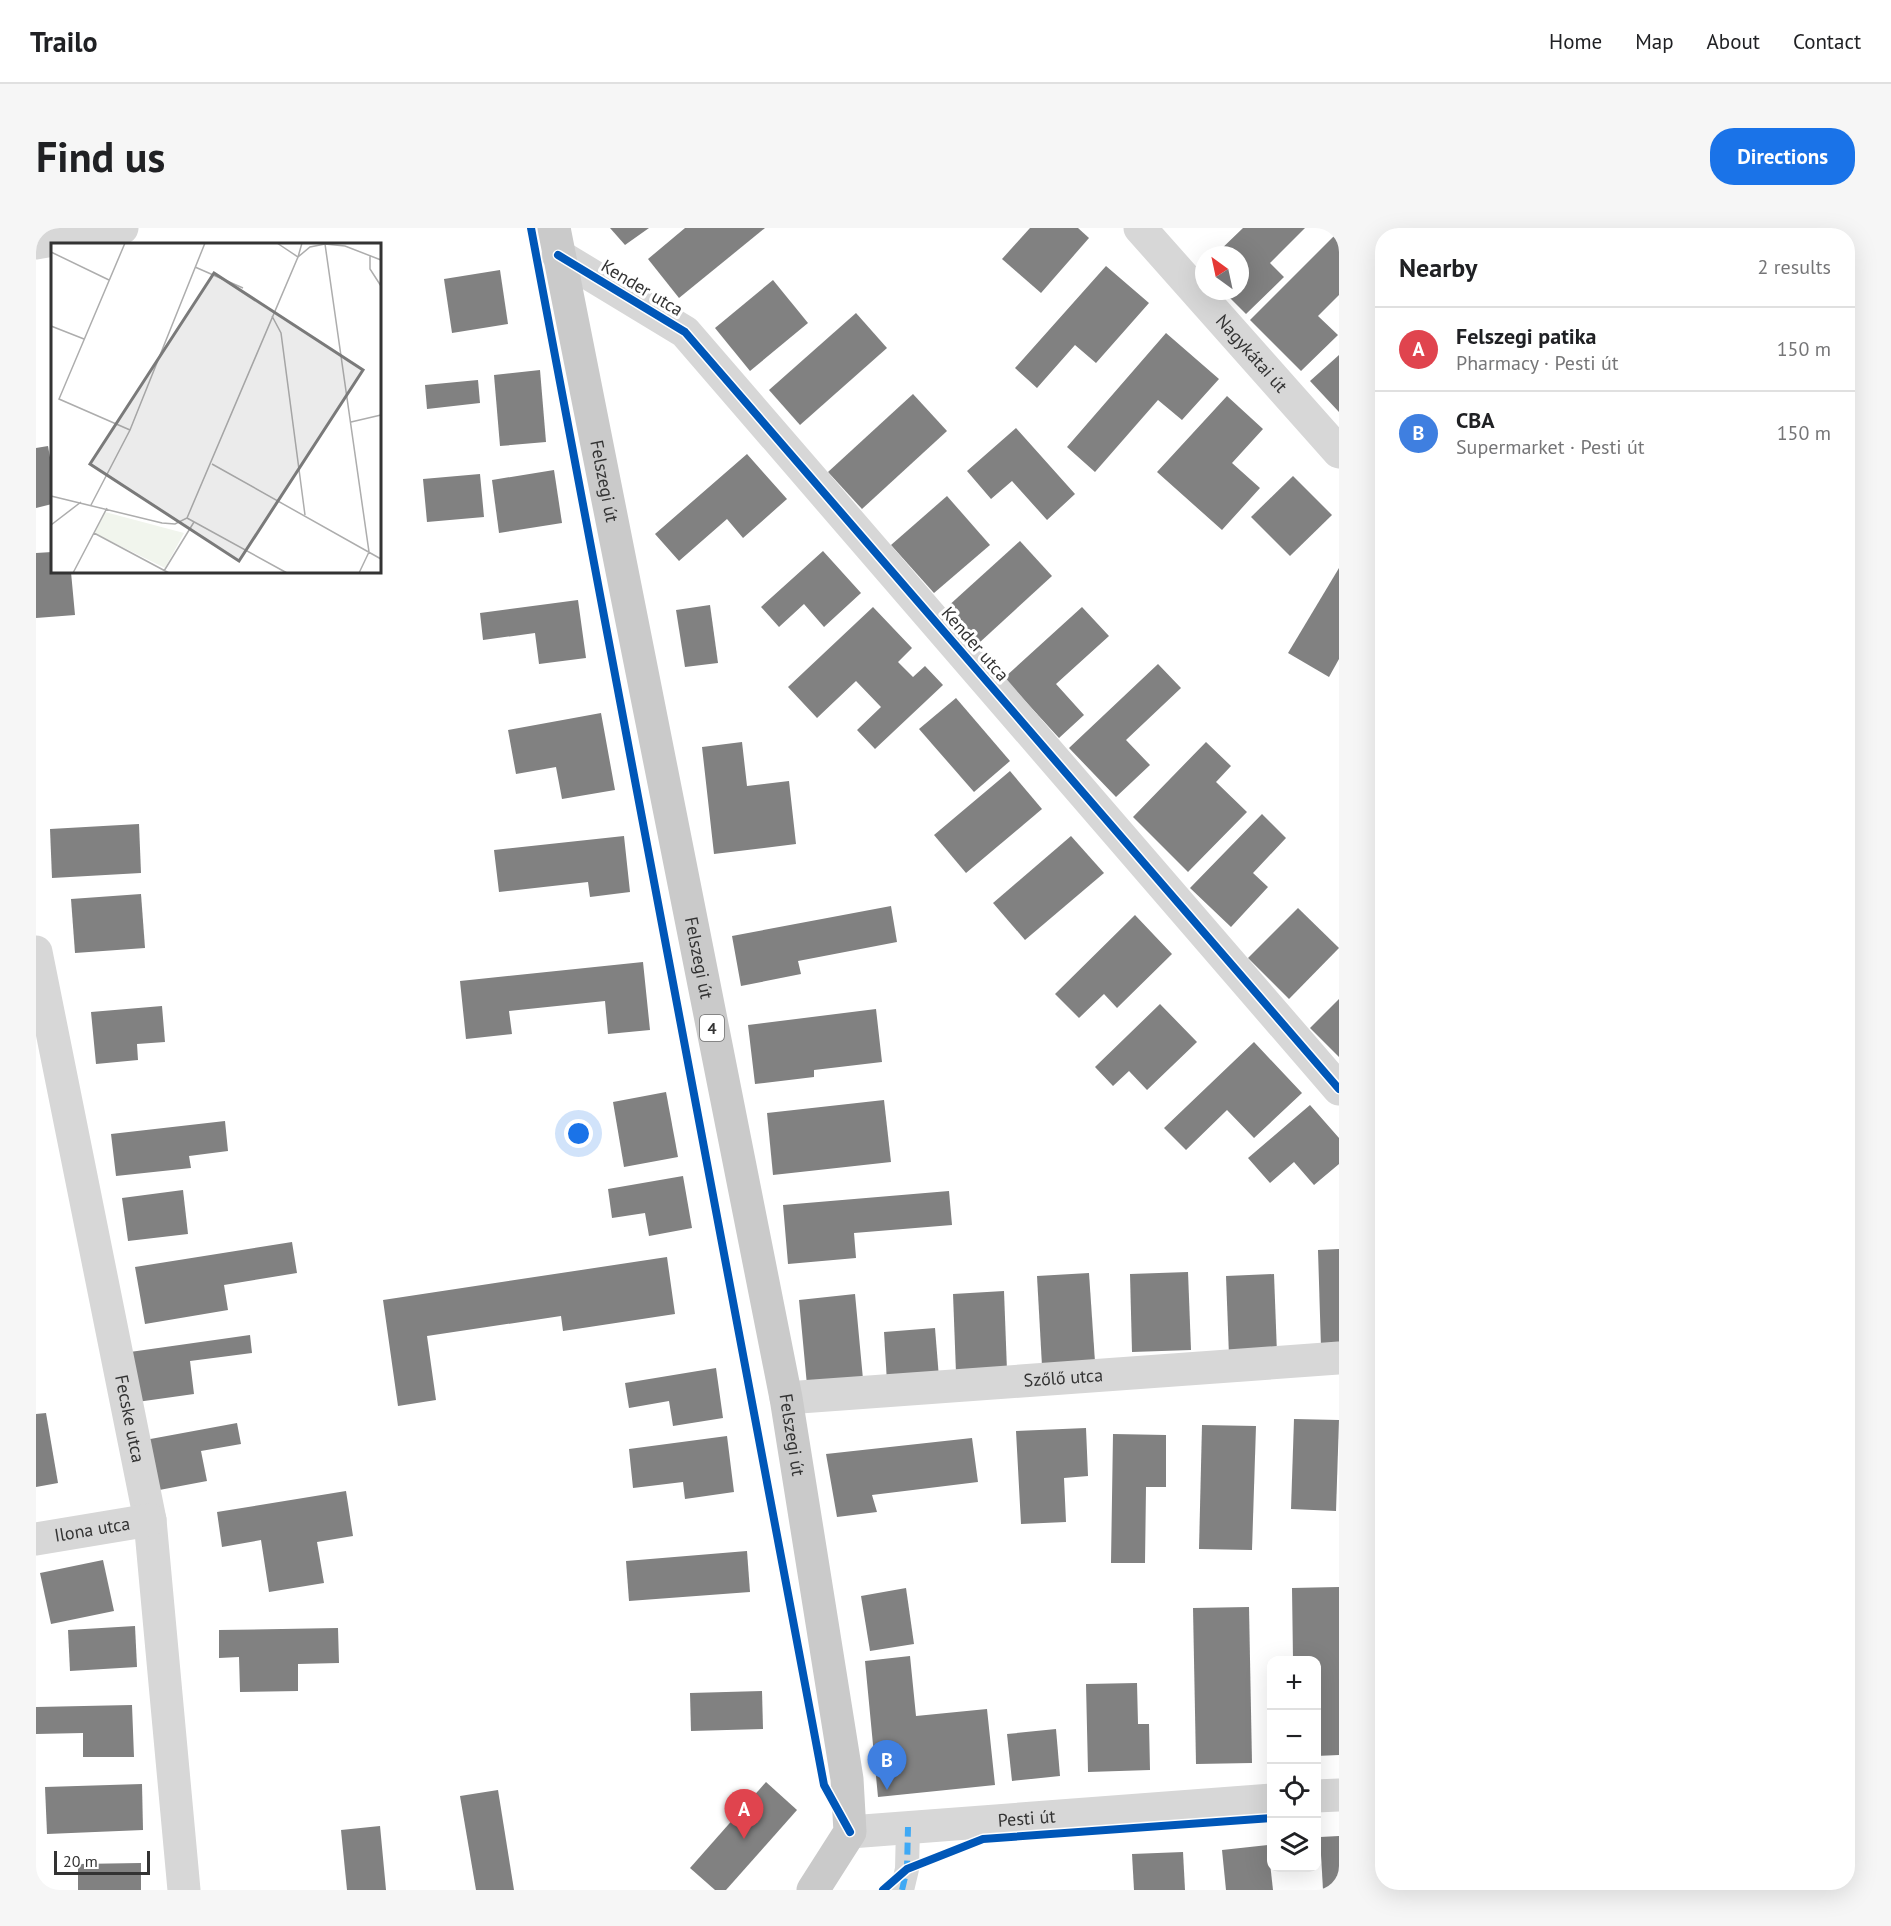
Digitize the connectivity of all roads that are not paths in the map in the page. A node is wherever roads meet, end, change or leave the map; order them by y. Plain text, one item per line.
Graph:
1 (122, 228) edge
2 (1140, 228) edge
3 (556, 241) edge
4 (36, 243) edge
5 (1339, 452) edge
6 (36, 952) edge
7 (1339, 1089) edge
8 (1339, 1358) edge
9 (786, 1398) junction
10 (150, 1520) junction
11 (36, 1539) edge
12 (1339, 1795) edge
13 (1321, 1796) edge
14 (1267, 1800) edge
15 (908, 1827) junction
16 (850, 1832) junction
17 (184, 1890) edge
18 (813, 1890) edge
19 (902, 1890) edge

1 - 4 street
2 - 5 street, Nagykátai út
3 - 7 street, Kender utca
3 - 9 main road, Felszegi út / 4
6 - 10 street, Fecske utca
8 - 9 street, Szőlő utca
9 - 16 main road, Felszegi út / 4
10 - 11 street, Ilona utca
10 - 17 street, Fecske utca
12 - 13 street
14 - 15 street, Pesti út
15 - 16 street, Pesti út
15 - 19 street
16 - 18 main road

